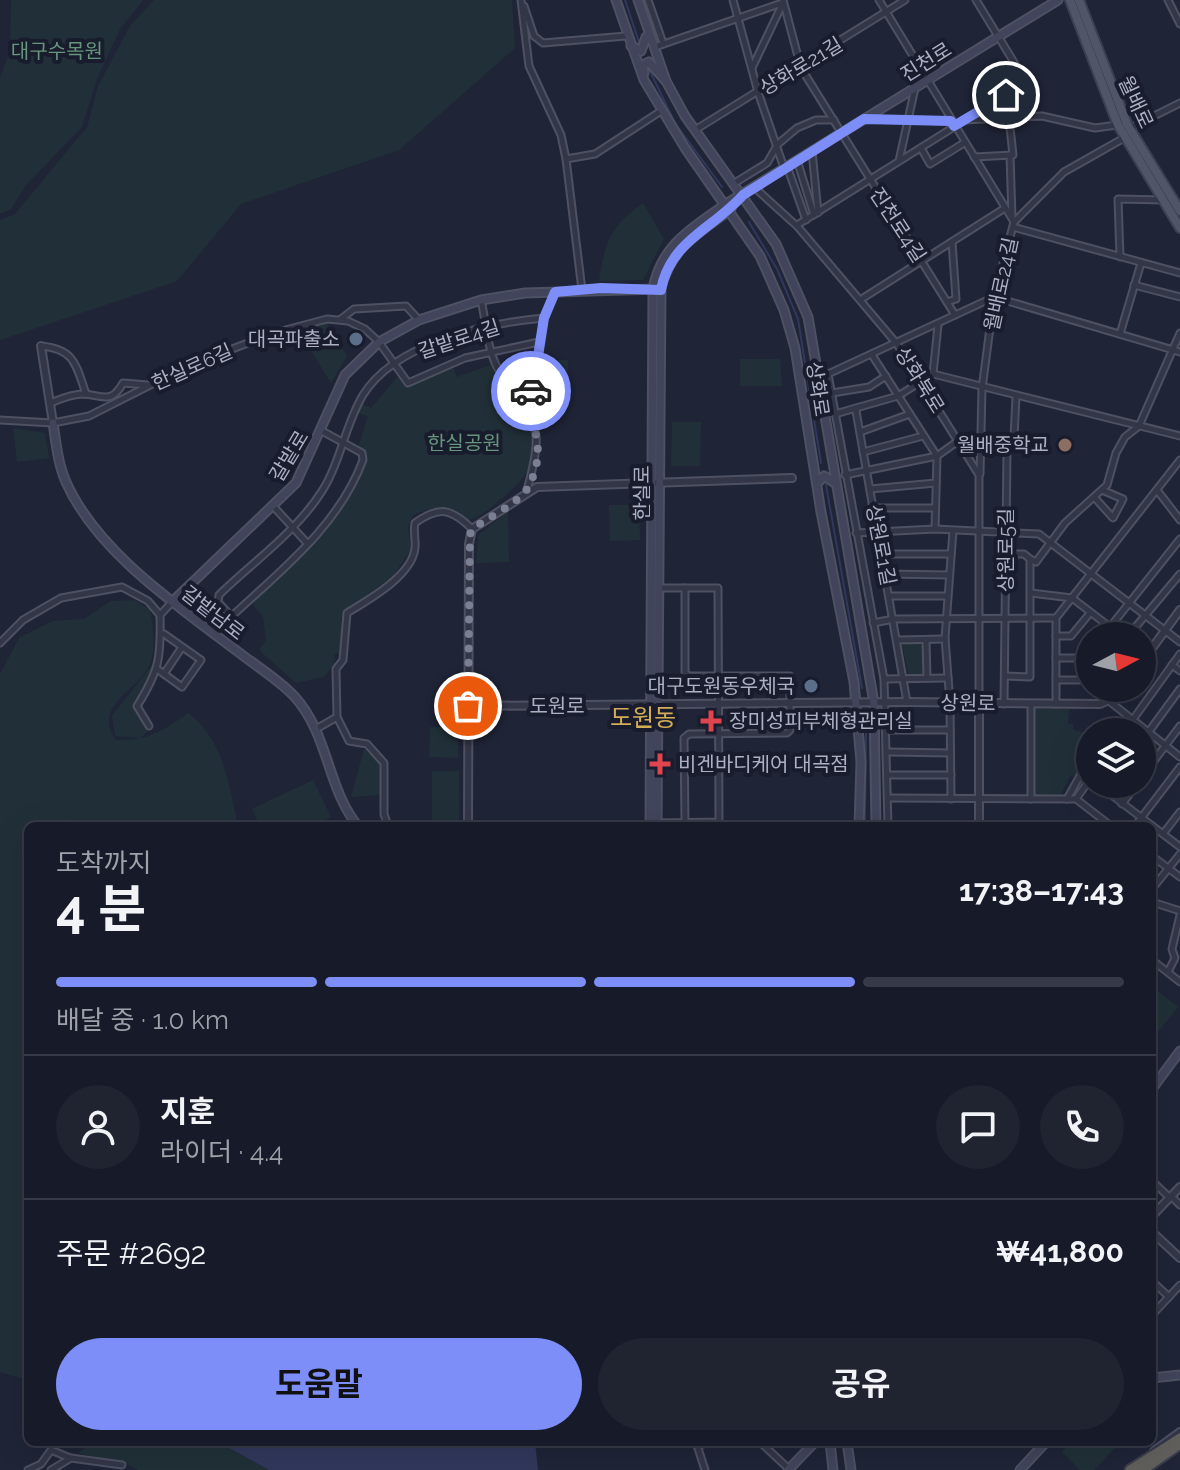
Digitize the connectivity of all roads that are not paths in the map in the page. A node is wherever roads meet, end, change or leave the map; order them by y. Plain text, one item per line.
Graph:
1 (522, 0) edge
2 (616, 0) edge
3 (638, 0) edge
4 (648, 0) edge
5 (733, 0) edge
6 (879, 0) edge
7 (905, 0) edge
8 (976, 0) edge
9 (1058, 0) edge
10 (1070, 0) edge
11 (1079, 0) edge
12 (1168, 0) edge
13 (782, 2) edge
14 (884, 13) junction
15 (738, 17) junction
16 (1180, 24) edge
17 (646, 30) junction
18 (534, 36) junction
19 (998, 36) junction
20 (524, 40) junction
21 (628, 40) junction
22 (663, 43) junction
23 (652, 48) junction
24 (801, 68) junction
25 (751, 69) junction
26 (666, 81) junction
27 (925, 81) junction
28 (915, 88) junction
29 (758, 92) junction
30 (652, 95) junction
31 (1180, 103) edge
32 (661, 111) junction
33 (1009, 118) junction
34 (864, 119) junction
35 (908, 119) junction
36 (835, 120) junction
37 (964, 120) junction
38 (952, 124) junction
39 (1118, 125) junction
40 (695, 130) junction
41 (842, 132) junction
42 (1127, 133) junction
43 (964, 143) junction
44 (778, 144) junction
45 (921, 148) junction
46 (812, 151) junction
47 (1012, 155) junction
48 (973, 157) junction
49 (566, 159) junction
50 (797, 160) junction
51 (899, 162) junction
52 (786, 167) junction
53 (725, 172) junction
54 (870, 180) junction
55 (733, 184) junction
56 (755, 188) junction
57 (719, 194) junction
58 (738, 197) junction
59 (1163, 200) junction
60 (728, 207) junction
61 (1005, 208) junction
62 (1180, 211) edge
63 (816, 214) junction
64 (806, 220) junction
65 (1013, 223) junction
66 (796, 226) junction
67 (1180, 228) edge
68 (952, 242) junction
69 (1120, 257) junction
70 (921, 262) junction
71 (1141, 263) junction
72 (1180, 273) edge
73 (1134, 285) junction
74 (657, 289) junction
75 (582, 290) junction
76 (555, 292) junction
77 (994, 297) junction
78 (1180, 297) edge
79 (481, 300) junction
80 (860, 300) junction
81 (947, 302) junction
82 (955, 315) junction
83 (544, 318) junction
84 (341, 319) junction
85 (419, 320) junction
86 (938, 324) junction
87 (487, 327) junction
88 (1180, 333) edge
89 (1120, 334) junction
90 (379, 342) junction
91 (539, 342) junction
92 (897, 344) junction
93 (41, 346) joint
94 (492, 350) junction
95 (1177, 351) edge
96 (872, 355) junction
97 (394, 365) junction
98 (536, 369) junction
99 (933, 374) junction
100 (503, 376) junction
101 (886, 376) junction
102 (920, 380) junction
103 (149, 385) junction
104 (982, 389) junction
105 (832, 393) junction
106 (86, 394) junction
107 (898, 396) junction
108 (113, 397) junction
109 (1016, 397) junction
110 (520, 401) junction
111 (50, 403) junction
112 (118, 403) junction
113 (856, 411) junction
114 (835, 414) junction
115 (910, 414) junction
116 (0, 420) edge
117 (53, 423) junction
118 (1139, 426) junction
119 (322, 431) junction
120 (860, 432) junction
121 (923, 436) junction
122 (1180, 436) edge
123 (346, 441) junction
124 (958, 441) junction
125 (863, 452) junction
126 (937, 456) junction
127 (831, 458) junction
128 (1180, 460) edge
129 (814, 462) junction
130 (867, 471) junction
131 (845, 475) junction
132 (979, 475) junction
133 (792, 478) dead end
134 (654, 482) junction
135 (835, 483) junction
136 (936, 483) junction
137 (817, 484) junction
138 (870, 489) junction
139 (527, 490) junction
140 (1102, 490) junction
141 (1157, 490) junction
142 (1094, 498) junction
143 (274, 507) junction
144 (874, 508) junction
145 (935, 508) junction
146 (1180, 520) edge
147 (292, 527) junction
148 (472, 529) junction
149 (935, 529) junction
150 (878, 530) junction
151 (953, 531) junction
152 (980, 531) junction
153 (1006, 531) junction
154 (856, 533) junction
155 (1180, 539) edge
156 (1049, 542) junction
157 (307, 543) junction
158 (882, 554) junction
159 (951, 554) junction
160 (1006, 554) junction
161 (1030, 559) junction
162 (886, 574) junction
163 (1091, 574) junction
164 (1180, 574) edge
165 (949, 575) junction
166 (658, 588) junction
167 (685, 588) junction
168 (1031, 593) junction
169 (890, 596) junction
170 (947, 596) junction
171 (1072, 598) junction
172 (172, 602) junction
173 (1128, 602) junction
174 (1180, 610) edge
175 (1090, 613) junction
176 (1144, 614) junction
177 (160, 615) junction
178 (231, 616) junction
179 (1006, 617) junction
180 (946, 618) junction
181 (981, 618) junction
182 (1031, 618) junction
183 (1056, 618) junction
184 (894, 619) junction
185 (1103, 622) edge
186 (1114, 622) edge
187 (1138, 622) edge
188 (873, 623) junction
189 (1165, 630) junction
190 (163, 633) junction
191 (214, 633) junction
192 (1056, 636) junction
193 (945, 639) junction
194 (898, 640) junction
195 (926, 640) junction
196 (1180, 642) edge
197 (0, 643) edge
198 (1156, 643) edge
199 (182, 647) junction
200 (1180, 654) edge
201 (1056, 658) junction
202 (1076, 658) edge
203 (1172, 665) junction
204 (157, 669) junction
205 (1180, 671) edge
206 (164, 674) junction
207 (718, 676) junction
208 (1005, 676) junction
209 (927, 678) junction
210 (948, 678) junction
211 (884, 679) junction
212 (906, 679) junction
213 (1056, 680) junction
214 (1076, 680) edge
215 (870, 682) junction
216 (855, 686) junction
217 (1180, 689) edge
218 (907, 702) junction
219 (1096, 702) edge
220 (1110, 702) edge
221 (874, 703) junction
222 (886, 703) junction
223 (950, 703) junction
224 (979, 703) junction
225 (790, 704) junction
226 (857, 704) junction
227 (1004, 704) junction
228 (1031, 704) junction
229 (654, 705) junction
230 (718, 705) junction
231 (1056, 705) junction
232 (468, 706) junction
233 (337, 717) junction
234 (1130, 718) edge
235 (1133, 718) edge
236 (1156, 722) edge
237 (149, 726) dead end
238 (1180, 726) edge
239 (316, 729) junction
240 (887, 730) junction
241 (950, 730) junction
242 (860, 731) junction
243 (877, 732) junction
244 (718, 734) junction
245 (1156, 739) edge
246 (1165, 746) junction
247 (889, 752) junction
248 (950, 753) junction
249 (1180, 757) edge
250 (1156, 758) edge
251 (1180, 767) edge
252 (889, 775) junction
253 (951, 775) junction
254 (1076, 782) edge
255 (889, 798) junction
256 (1115, 798) edge
257 (1126, 798) edge
258 (951, 799) junction
259 (979, 799) junction
260 (1031, 799) junction
261 (1066, 799) junction
262 (1076, 799) joint
263 (1122, 804) junction
264 (1180, 812) edge
265 (1141, 818) junction
266 (355, 822) edge
267 (387, 822) edge
268 (468, 822) edge
269 (655, 822) edge
270 (685, 822) joint
271 (859, 822) edge
272 (876, 822) edge
273 (888, 822) edge
274 (979, 822) edge
275 (1106, 822) edge
276 (1138, 822) edge
277 (1146, 822) edge
278 (1156, 829) edge
279 (1163, 834) junction
280 (1180, 847) edge
281 (1180, 854) edge
282 (1156, 859) edge
283 (1168, 868) junction
284 (1180, 877) edge
285 (1156, 884) edge
286 (1156, 904) edge
287 (1180, 913) edge
288 (1156, 963) edge
289 (1168, 972) junction
290 (1180, 982) edge
291 (1180, 1051) edge
292 (1156, 1083) edge
293 (1156, 1185) edge
294 (1180, 1187) edge
295 (1170, 1197) junction
296 (1180, 1205) edge
297 (1156, 1212) edge
298 (1156, 1236) edge
299 (1180, 1258) edge
300 (1156, 1285) edge
301 (1180, 1285) edge
302 (1169, 1297) junction
303 (1156, 1311) edge
304 (1180, 1375) edge
305 (1156, 1378) edge
306 (1180, 1440) edge
307 (697, 1446) edge
308 (764, 1446) edge
309 (811, 1446) edge
310 (830, 1446) edge
311 (848, 1446) edge
312 (1042, 1446) edge
313 (71, 1458) junction
314 (1150, 1459) junction
315 (122, 1465) dead end
316 (788, 1469) edge
317 (28, 1470) edge
318 (51, 1470) edge
319 (705, 1470) edge
320 (833, 1470) edge
321 (851, 1470) edge
322 (1020, 1470) edge
323 (1130, 1470) edge
324 (1143, 1470) edge

1 - 18 street
1 - 20 street
2 - 21 main road, 상화로
3 - 17 main road, 상화로
4 - 22 street
5 - 15 street
6 - 14 street
7 - 14 street, 상화로21길
8 - 19 street
9 - 19 main road, 진천로
10 - 39 main road, 월배로
11 - 42 main road, 월배로
12 - 16 street
13 - 15 street
13 - 24 street, 진천로4길
13 - 25 street
14 - 24 street, 상화로21길
14 - 27 street
15 - 22 street
15 - 25 street
17 - 21 main road
17 - 23 main road, 상화로
18 - 20 street
18 - 21 street
19 - 27 main road, 진천로
19 - 37 street
20 - 49 street
21 - 30 main road, 상화로
22 - 23 street
23 - 26 main road, 상화로
24 - 29 street, 상화로21길
24 - 36 street, 진천로4길
25 - 29 street
26 - 30 main road
26 - 40 main road, 상화로
27 - 28 main road, 진천로
27 - 38 street
28 - 34 main road, 진천로
28 - 35 street
29 - 40 street, 상화로21길
29 - 44 street
30 - 32 main road, 상화로
31 - 42 street, 월배로24길
32 - 49 street
32 - 57 main road, 상화로
33 - 37 street
33 - 39 street
33 - 47 street
34 - 35 street
34 - 41 main road, 진천로
35 - 38 street
35 - 51 street
36 - 41 street, 진천로4길
36 - 44 street
37 - 38 street
38 - 43 street
38 - 45 street
39 - 42 main road, 월배로
40 - 53 main road, 상화로
41 - 46 main road, 진천로
41 - 54 street, 진천로4길
42 - 59 main road, 월배로
42 - 62 main road, 월배로
42 - 65 street, 월배로24길
43 - 45 street
43 - 48 street
44 - 52 street
44 - 55 street
45 - 51 street
46 - 50 main road, 진천로
46 - 63 street
47 - 48 street
47 - 65 street
48 - 61 street
49 - 75 street
50 - 52 main road, 진천로
50 - 63 street
51 - 54 street
52 - 56 main road, 진천로
52 - 64 street
53 - 55 main road, 상화로
53 - 57 main road
54 - 63 street
54 - 70 street, 진천로4길
55 - 58 main road, 상화로
56 - 58 main road, 진천로
56 - 66 street, 상화북로
57 - 58 main road
57 - 60 main road, 상화로
58 - 60 main road, 한실로
58 - 127 main road, 상화로
59 - 67 main road, 월배로
59 - 69 street
60 - 74 main road, 한실로
60 - 129 main road, 상화로
61 - 65 street
61 - 68 street
63 - 64 street
64 - 66 street
65 - 69 street
65 - 77 street, 월배로24길
66 - 80 street, 상화북로
68 - 70 street
68 - 81 street
69 - 71 street
70 - 80 street
70 - 81 street, 진천로4길
71 - 72 street
71 - 73 street
73 - 78 street
73 - 89 street
74 - 75 main road, 갈밭로
74 - 134 main road, 한실로
75 - 76 main road, 갈밭로
76 - 79 main road, 갈밭로
76 - 83 street
77 - 82 street
77 - 89 street
77 - 104 street, 월배로24길
79 - 85 main road, 갈밭로
79 - 87 street
80 - 92 street, 상화북로
81 - 82 street, 진천로4길
82 - 86 street
83 - 87 street, 갈밭로4길
83 - 91 street
84 - 85 street
84 - 90 street
84 - 103 street, 한실로6길
85 - 90 main road, 갈밭로
86 - 92 street
86 - 99 street
87 - 94 street
87 - 97 street, 갈밭로4길
88 - 95 street
89 - 95 street
90 - 97 street
90 - 119 main road, 갈밭로
91 - 94 street
91 - 98 street
92 - 96 street
92 - 102 street, 상화북로
93 - 106 street
93 - 111 street
94 - 97 street
94 - 100 street
95 - 118 street
96 - 101 street
96 - 105 street
97 - 123 street, 갈밭로4길
98 - 100 street
98 - 110 street
99 - 102 street
99 - 104 street
100 - 110 street
101 - 105 street
101 - 107 street
102 - 107 street
102 - 124 street, 상화북로
103 - 108 street
103 - 112 street, 한실로6길
104 - 109 street
104 - 132 street, 월배로24길
105 - 114 street
106 - 108 street
106 - 111 street
107 - 113 street
107 - 115 street
108 - 112 street
109 - 118 street
109 - 153 street, 상원로5길
110 - 139 street
111 - 117 street
112 - 117 street, 한실로6길
113 - 114 street
113 - 120 street, 상원로1길
114 - 131 street
115 - 120 street
115 - 121 street
116 - 117 street, 한실로6길
117 - 172 main road, 갈밭남로
118 - 122 street
118 - 140 street
119 - 123 street
119 - 143 main road, 갈밭로
120 - 125 street, 상원로1길
121 - 125 street
121 - 126 street
123 - 147 street, 갈밭로4길
123 - 157 street
124 - 126 street
124 - 132 street, 상화북로
125 - 130 street, 상원로1길
126 - 130 street
126 - 136 street
127 - 129 main road
127 - 135 main road, 상화로
128 - 141 street
129 - 137 main road, 상화로
130 - 131 street
130 - 138 street, 상원로1길
131 - 154 street
132 - 152 street
133 - 134 street
134 - 139 street
134 - 166 main road, 한실로
134 - 229 main road, 한실로
135 - 137 main road
135 - 215 main road, 상화로
136 - 138 street
136 - 145 street
137 - 216 main road, 상화로
138 - 144 street, 상원로1길
139 - 148 street
140 - 142 street
140 - 142 street
141 - 146 street
141 - 163 street
142 - 156 street
143 - 147 street
143 - 172 main road, 갈밭로
144 - 145 street
144 - 150 street, 상원로1길
145 - 149 street
147 - 157 street
147 - 178 street, 갈밭로4길
148 - 232 street
148 - 233 street
149 - 150 street
149 - 151 street
150 - 154 street
150 - 158 street, 상원로1길
151 - 152 street
151 - 159 street
152 - 153 street
152 - 181 street
153 - 156 street
153 - 160 street, 상원로5길
154 - 188 street
155 - 173 street
156 - 161 street
156 - 163 street
157 - 178 street
158 - 159 street
158 - 162 street, 상원로1길
159 - 165 street
160 - 161 street
160 - 179 street, 상원로5길
161 - 168 street
162 - 165 street
162 - 169 street, 상원로1길
163 - 171 street
163 - 173 street
164 - 176 street
165 - 170 street
166 - 167 street
166 - 229 main road, 한실로
167 - 207 street
167 - 207 street
168 - 171 street
168 - 182 street
169 - 170 street
169 - 184 street, 상원로1길
170 - 180 street
171 - 175 street
171 - 183 street
172 - 177 street
172 - 191 main road, 갈밭남로
173 - 176 street
173 - 186 street
174 - 189 street
175 - 185 street
175 - 192 street
176 - 187 street
176 - 189 street
177 - 190 street
177 - 197 street
178 - 191 street
179 - 181 street
179 - 182 street
179 - 208 street, 상원로5길
180 - 181 street
180 - 184 street
180 - 193 street
181 - 224 street
182 - 183 street
182 - 208 street
183 - 192 street
184 - 188 street
184 - 194 street, 상원로1길
188 - 211 street
189 - 196 street
189 - 198 street
190 - 199 street
190 - 204 street
191 - 239 main road, 갈밭남로
192 - 201 street
193 - 195 street
193 - 210 street
194 - 195 street
194 - 212 street, 상원로1길
195 - 209 street
199 - 206 street
199 - 206 street
200 - 203 street
201 - 202 street
201 - 213 street
203 - 205 street
203 - 235 street
204 - 206 street
204 - 237 street
207 - 225 street
207 - 230 street
208 - 227 street, 상원로5길
209 - 210 street
209 - 212 street
210 - 223 street
211 - 212 street
211 - 222 street
212 - 218 street, 상원로1길
213 - 214 street
213 - 231 street
215 - 216 main road
215 - 221 main road, 상화로
216 - 226 main road, 상화로
217 - 236 street
218 - 222 street, 상원로
218 - 223 street, 상원로
219 - 231 street, 상원로
220 - 234 street
221 - 222 street, 상원로
221 - 226 street, 상원로
221 - 243 main road, 상화로
222 - 240 street
223 - 224 street, 상원로
223 - 241 street
224 - 227 street, 상원로
224 - 259 street
225 - 226 street, 도원로
225 - 230 street, 도원로
225 - 244 street
226 - 242 main road, 상화로
227 - 228 street, 상원로
228 - 231 street, 상원로
228 - 260 street
229 - 230 street, 도원로
229 - 232 street, 도원로
229 - 269 main road, 한실로
230 - 244 street
232 - 268 street
233 - 239 street
233 - 267 street
238 - 246 street
239 - 266 main road, 갈밭남로
240 - 241 street
240 - 247 street
241 - 248 street
242 - 243 main road
242 - 271 main road, 상화로
243 - 272 main road, 상화로
244 - 270 street
244 - 270 street
245 - 246 street
246 - 249 street
246 - 250 street
247 - 248 street
247 - 252 street
248 - 253 street
251 - 265 street
252 - 253 street
252 - 255 street
253 - 258 street
254 - 261 street
255 - 258 street
255 - 273 street
256 - 263 street
257 - 263 street
258 - 259 street
259 - 260 street
259 - 274 street
260 - 261 street
261 - 262 street
262 - 275 street
263 - 265 street
264 - 279 street
265 - 276 street
265 - 277 street
278 - 279 street
279 - 280 street
281 - 283 street
282 - 283 street
283 - 284 street
283 - 285 street
286 - 287 street
287 - 289 street
288 - 289 street
289 - 290 street
291 - 292 main road
293 - 295 street
294 - 295 street
295 - 296 street
295 - 297 street
298 - 299 street
300 - 302 street
301 - 302 street
302 - 303 street
304 - 305 main road
306 - 314 highway
307 - 319 street
308 - 316 street
309 - 316 main road
310 - 320 main road
311 - 321 main road
312 - 322 main road
313 - 315 street
313 - 317 street
313 - 318 street
314 - 323 highway
314 - 324 highway

